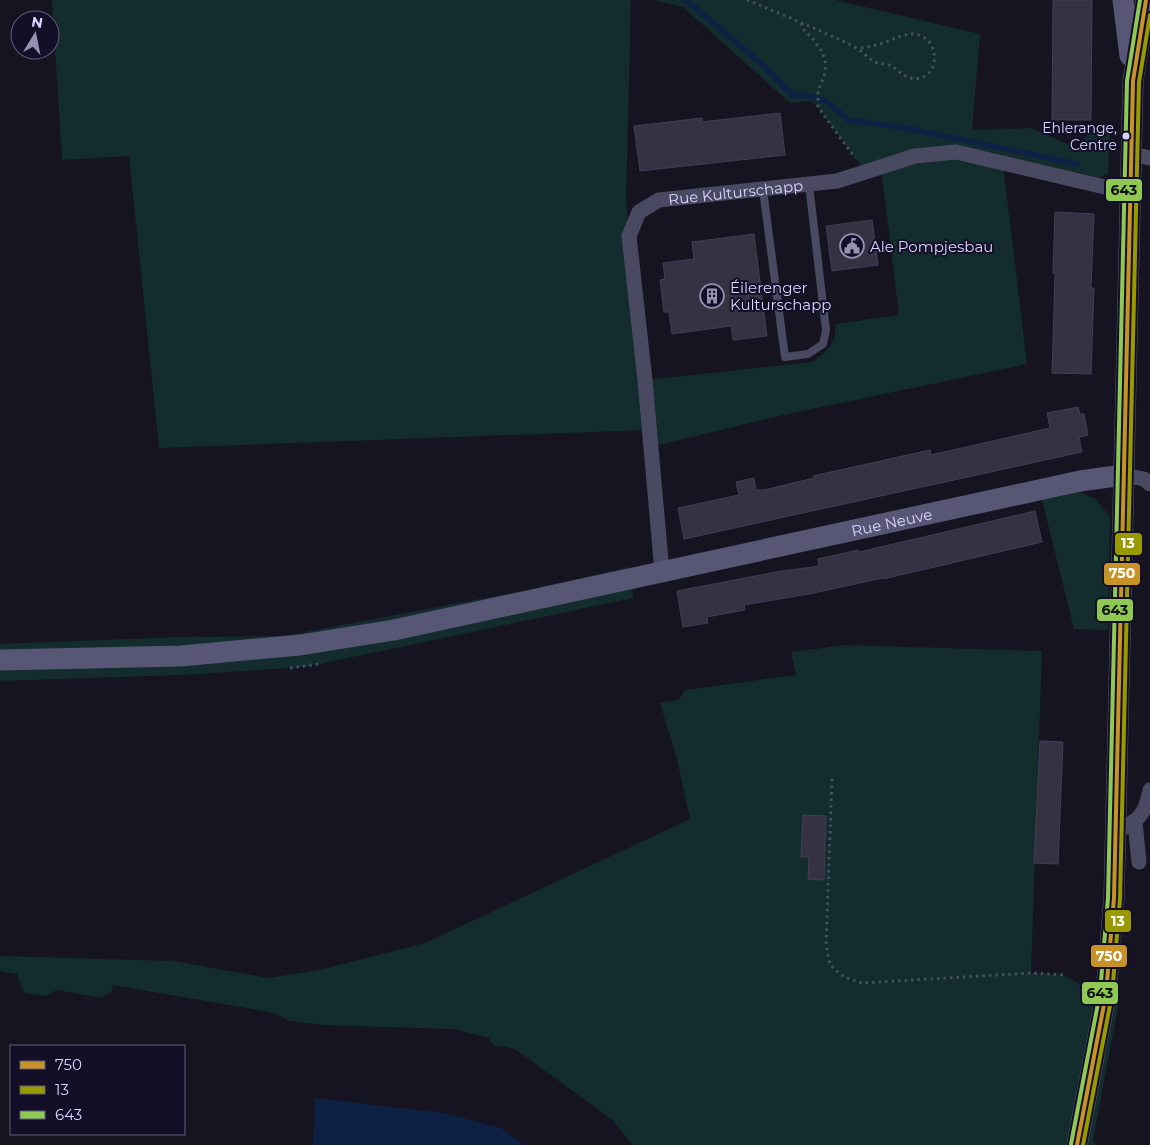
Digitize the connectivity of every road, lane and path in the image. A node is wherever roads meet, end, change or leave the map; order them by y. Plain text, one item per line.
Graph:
1 (747, 0) edge
2 (1123, 0) edge
3 (1146, 0) edge
4 (801, 22) junction
5 (858, 49) junction
6 (1133, 81) junction
7 (1141, 156) edge
8 (866, 172) junction
9 (809, 185) junction
10 (763, 190) junction
11 (1130, 193) junction
12 (1123, 475) junction
13 (1150, 484) edge
14 (662, 572) junction
15 (0, 660) edge
16 (832, 779) dead end
17 (1150, 790) edge
18 (1135, 822) junction
19 (1114, 833) junction
20 (1139, 862) dead end
21 (1065, 975) dead end
22 (1077, 1145) edge

1 - 4 path
2 - 6 main road
3 - 6 main road
4 - 5 path
4 - 8 path
5 - 5 path
6 - 7 main road
7 - 11 main road
8 - 9 street, Rue Kulturschapp
8 - 11 street, Rue Kulturschapp
9 - 10 street, Rue Kulturschapp
9 - 10 lane
10 - 14 street, Rue Kulturschapp
11 - 12 main road
12 - 13 street
12 - 14 main road, Rue Neuve
12 - 19 main road
14 - 15 main road, Rue Neuve
16 - 21 path
17 - 18 street
18 - 19 street
18 - 20 street
19 - 22 main road

